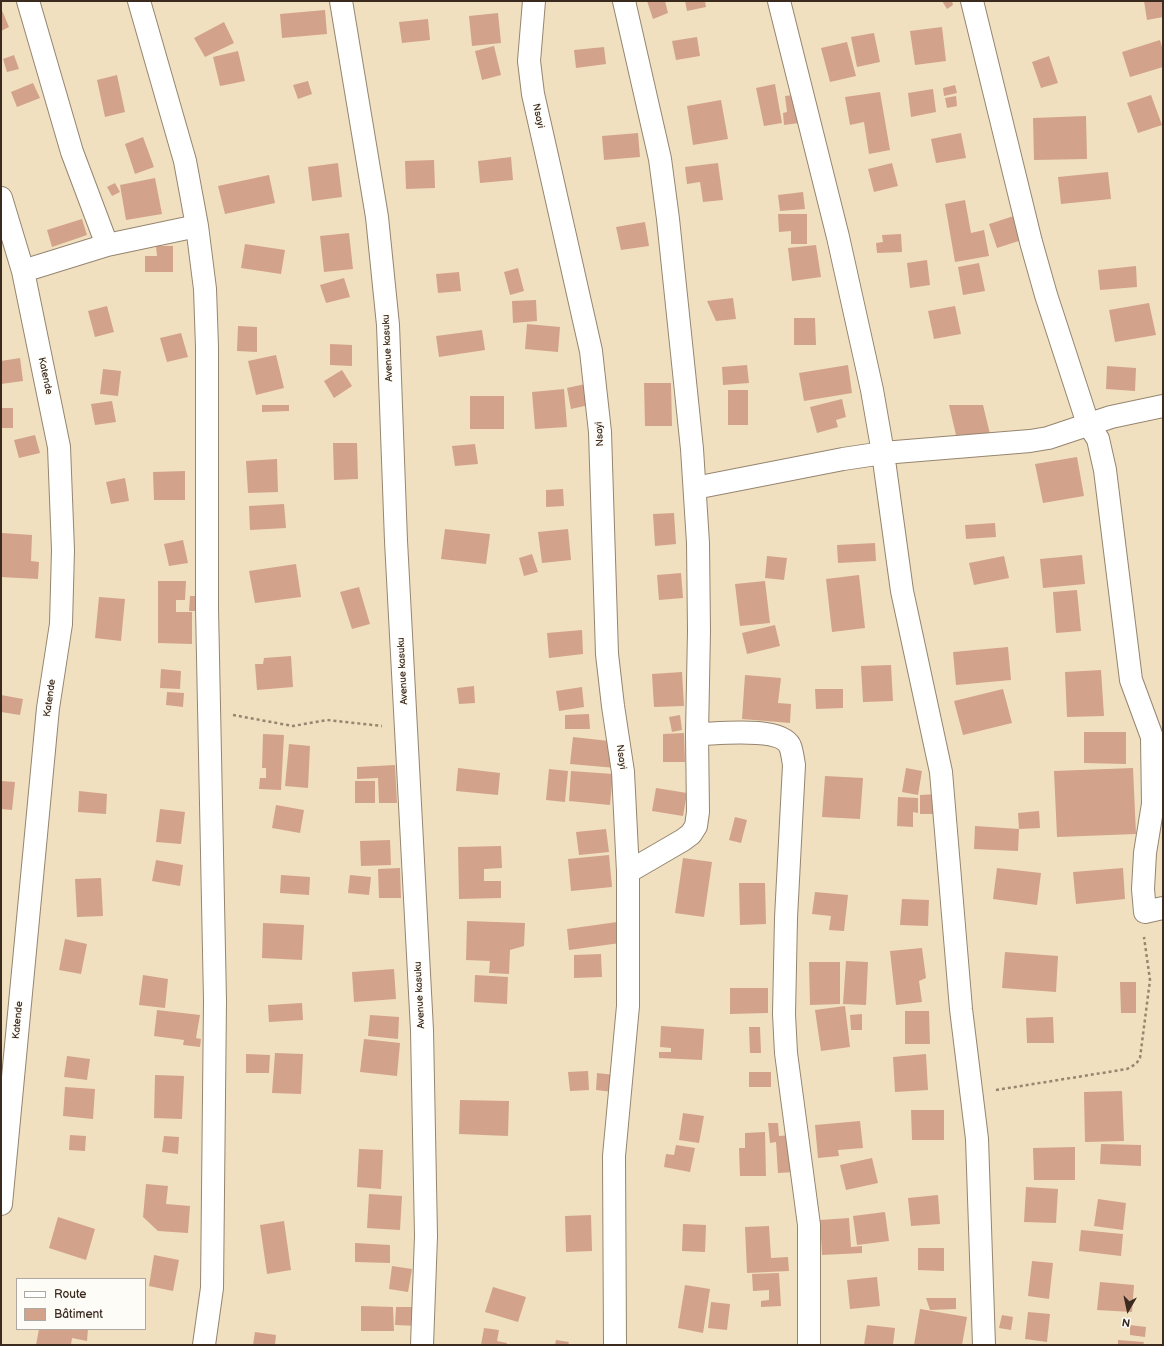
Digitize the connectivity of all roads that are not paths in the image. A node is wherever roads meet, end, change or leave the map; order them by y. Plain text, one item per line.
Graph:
1 (28, 1) edge
2 (139, 1) edge
3 (341, 1) edge
4 (534, 1) edge
5 (624, 1) edge
6 (779, 1) edge
7 (972, 1) edge
8 (1, 198) edge
9 (197, 226) junction
10 (107, 245) junction
11 (23, 271) junction
12 (1163, 406) edge
13 (1088, 424) junction
14 (883, 453) junction
15 (695, 488) junction
16 (697, 734) junction
17 (628, 872) junction
18 (1154, 910) edge
19 (1, 1204) edge
20 (204, 1345) edge
21 (422, 1345) edge
22 (615, 1345) edge
23 (809, 1345) edge
24 (984, 1345) edge

1 - 10 street
2 - 9 street
3 - 21 street, Avenue kasuku
4 - 17 street, Nsayi
5 - 15 street
6 - 14 street
7 - 13 street
8 - 11 street, Katende
9 - 10 street
9 - 20 street
10 - 11 street
11 - 19 street, Katende
12 - 13 street
13 - 14 street
13 - 18 street
14 - 15 street
14 - 24 street
15 - 16 street
16 - 17 street
16 - 23 street
17 - 22 street, Nsayi

